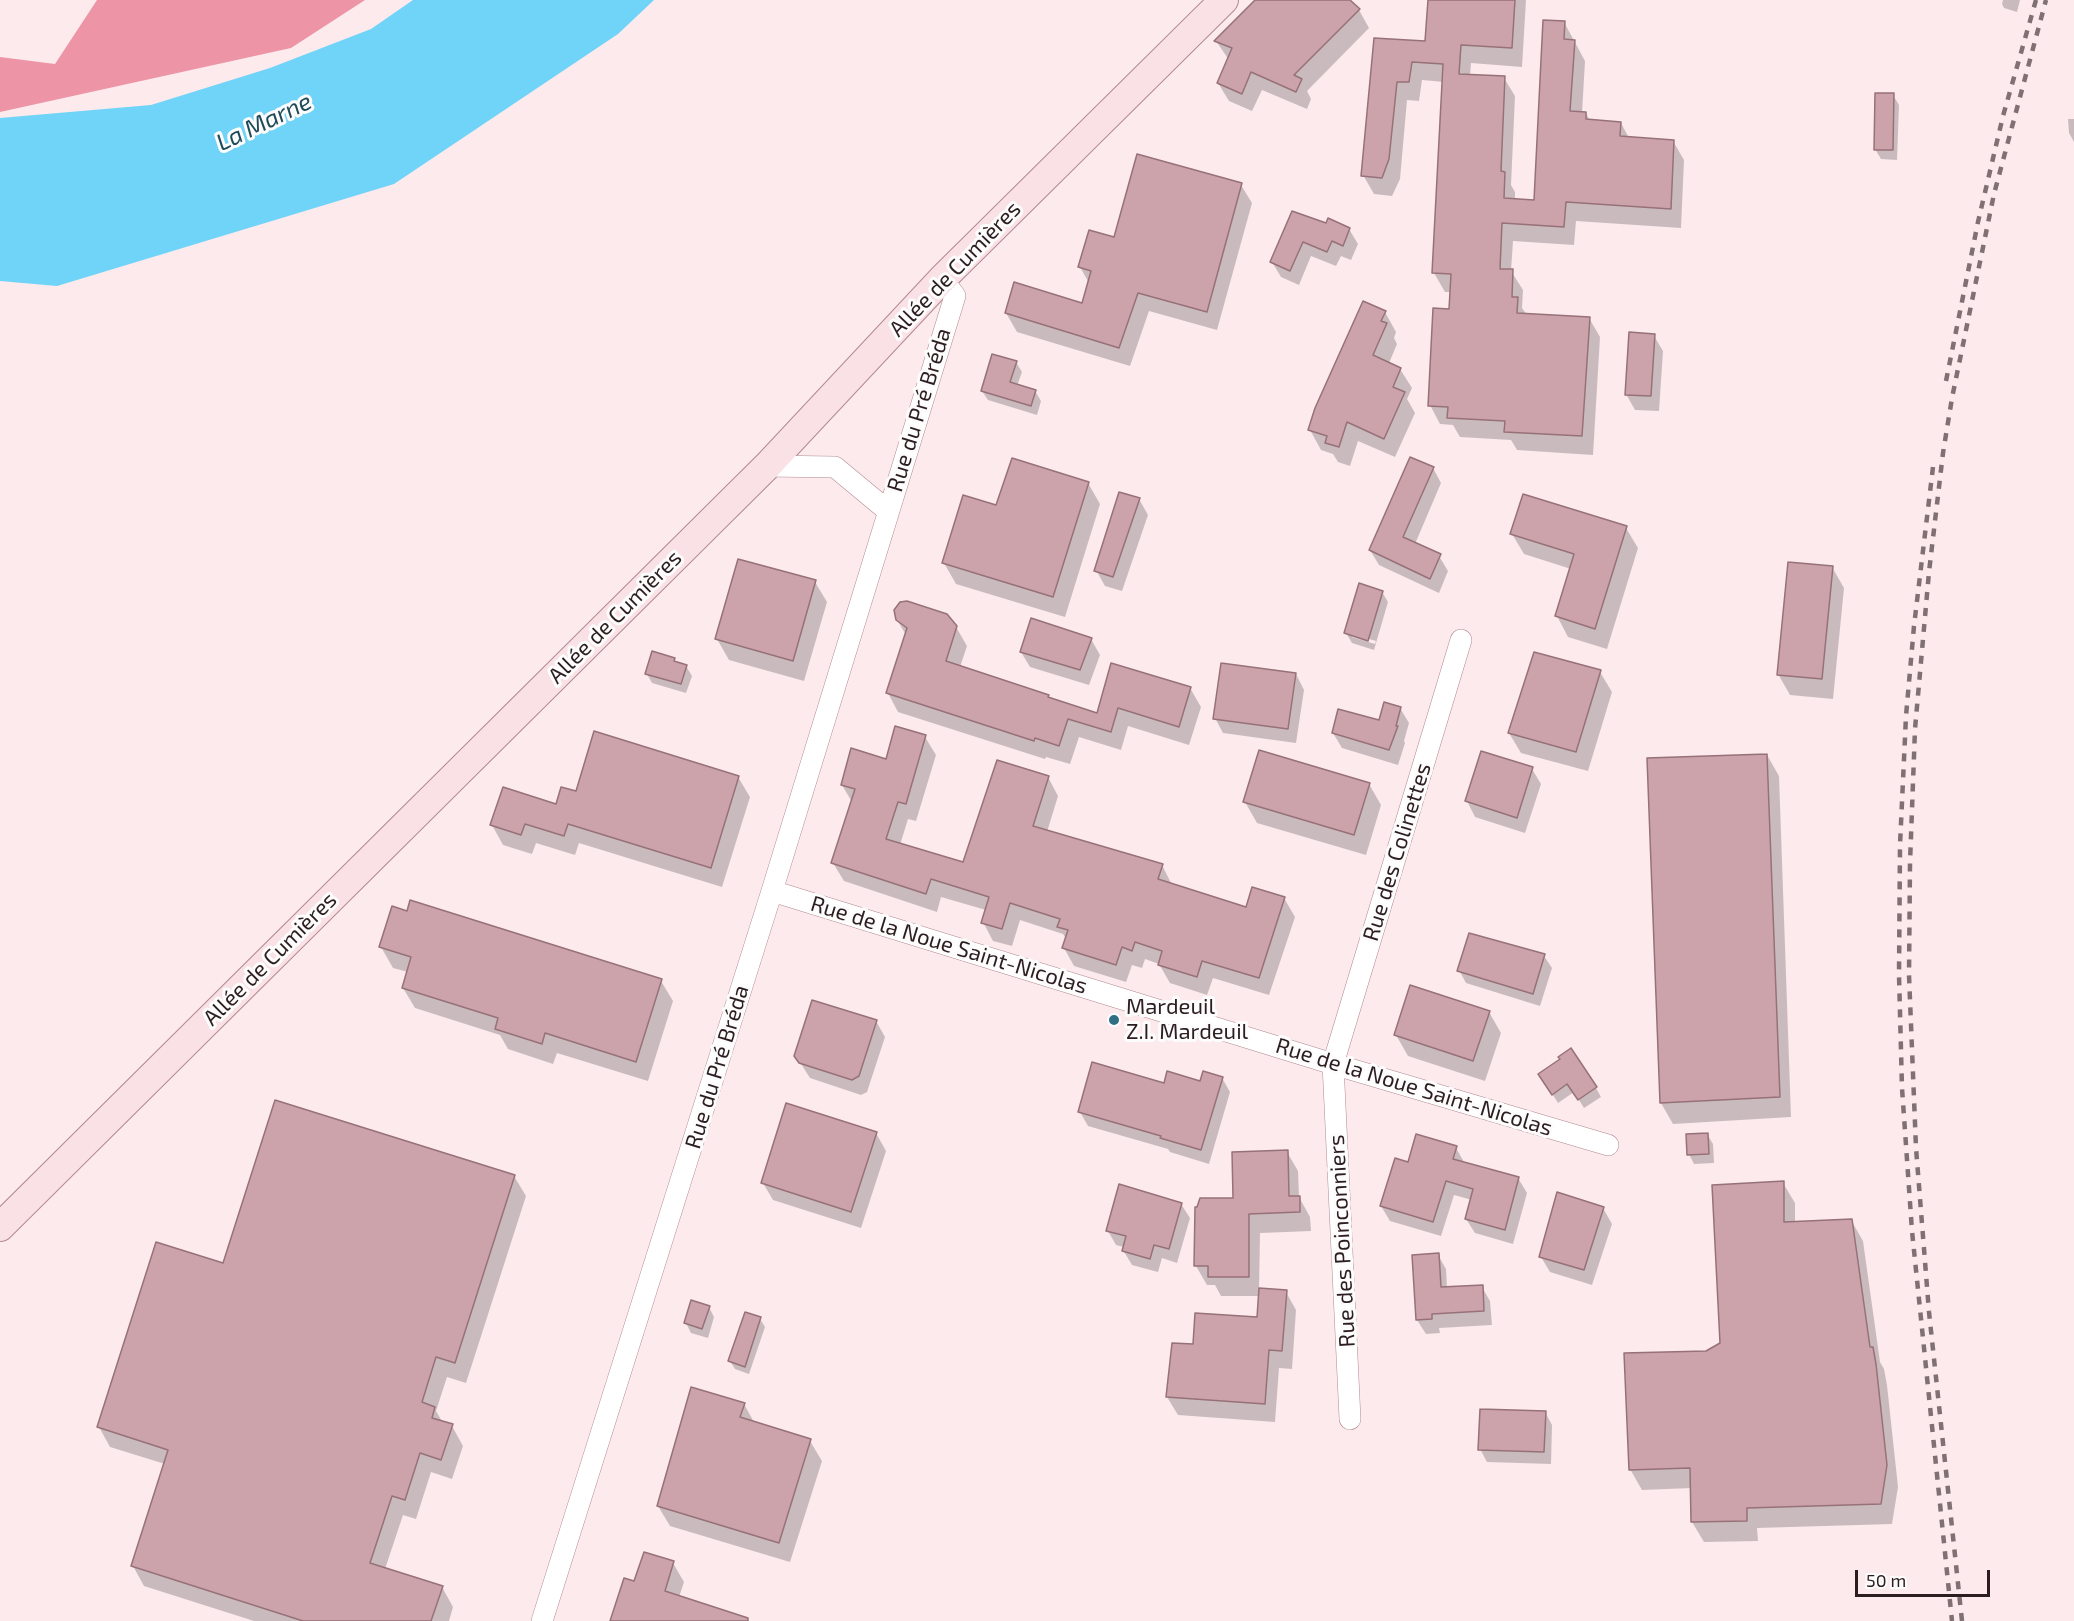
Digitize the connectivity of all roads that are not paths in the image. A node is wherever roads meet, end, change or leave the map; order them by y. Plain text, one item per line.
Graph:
1 (1224, 0) edge
2 (942, 279) junction
3 (767, 466) junction
4 (888, 511) junction
5 (1461, 640) dead end
6 (772, 891) junction
7 (1333, 1064) junction
8 (1608, 1145) dead end
9 (0, 1227) edge
10 (1350, 1419) dead end
11 (542, 1621) edge

1 - 2 main road, Allée de Cumières
2 - 3 main road, Allée de Cumières
2 - 4 street, Rue du Pré Bréda
3 - 4 street, Rue du Pré Bréda
3 - 9 main road, Allée de Cumières
4 - 6 street, Rue du Pré Bréda
5 - 7 street, Rue des Colinettes
6 - 7 street, Rue de la Noue Saint-Nicolas
6 - 11 street, Rue du Pré Bréda
7 - 8 street, Rue de la Noue Saint-Nicolas
7 - 10 street, Rue des Poinconniers

